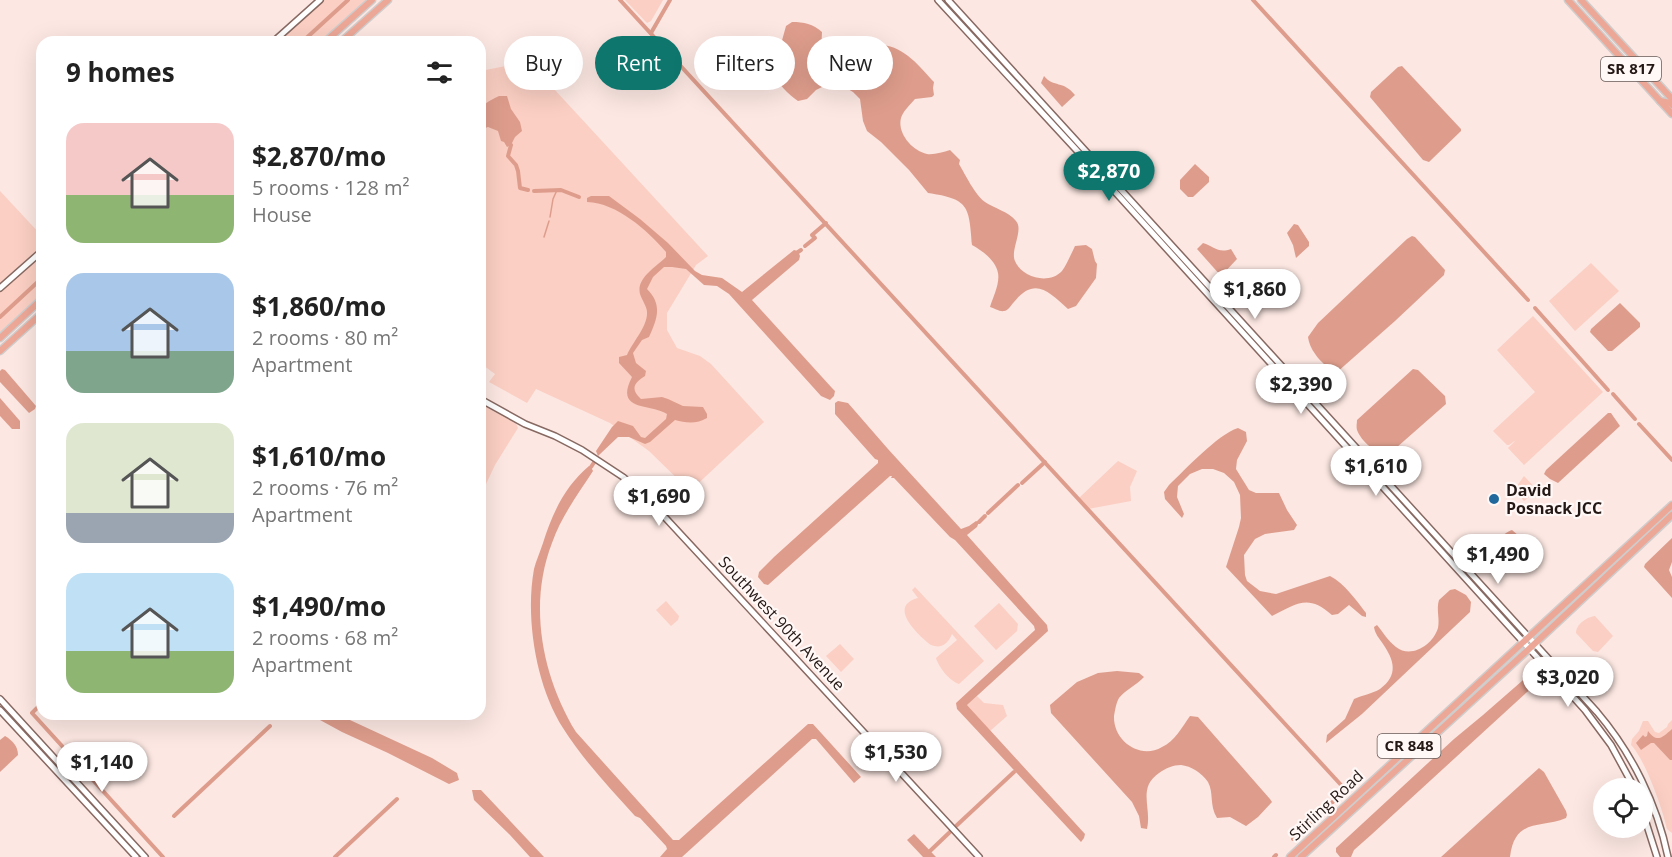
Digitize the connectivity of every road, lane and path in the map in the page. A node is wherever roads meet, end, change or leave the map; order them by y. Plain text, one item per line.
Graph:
1 (320, 0) edge
2 (372, 0) edge
3 (388, 0) edge
4 (938, 0) edge
5 (948, 0) edge
6 (1568, 0) edge
7 (1581, 0) edge
8 (280, 36) edge
9 (332, 36) edge
10 (348, 36) edge
11 (1672, 99) edge
12 (1660, 100) junction
13 (1672, 105) edge
14 (1672, 114) edge
15 (36, 255) edge
16 (0, 288) edge
17 (36, 305) edge
18 (36, 313) edge
19 (36, 318) edge
20 (0, 338) edge
21 (3, 348) edge
22 (486, 402) edge
23 (1672, 505) edge
24 (1672, 515) edge
25 (1618, 555) junction
26 (1623, 561) junction
27 (1530, 636) junction
28 (1523, 642) junction
29 (1536, 643) junction
30 (1529, 649) junction
31 (0, 699) edge
32 (0, 710) edge
33 (1414, 741) junction
34 (1421, 747) junction
35 (1629, 778) edge
36 (1650, 838) edge
37 (136, 857) edge
38 (145, 857) edge
39 (979, 857) edge
40 (1290, 857) edge
41 (1301, 857) edge
42 (1656, 857) edge
43 (1668, 857) edge

1 - 8 main road
2 - 9 main road
3 - 10 main road
4 - 28 main road
5 - 27 main road
6 - 12 main road, SR 817
7 - 11 main road, SR 817
12 - 13 main road
12 - 14 main road, SR 817
15 - 16 main road
17 - 20 main road
18 - 21 main road
19 - 21 main road
22 - 39 main road, Southwest 90th Avenue
23 - 25 main road, Stirling Road / CR 848
24 - 26 main road, Stirling Road / CR 848
25 - 26 main road
25 - 27 main road, Stirling Road / CR 848
26 - 29 main road, Stirling Road / CR 848
27 - 28 main road, Stirling Road / CR 848
27 - 29 main road
28 - 30 main road
28 - 33 main road, Stirling Road / CR 848
29 - 30 main road, Stirling Road / CR 848
29 - 43 main road
30 - 34 main road, Stirling Road / CR 848
30 - 35 main road
31 - 38 main road
32 - 37 main road
33 - 34 main road
33 - 40 main road, Stirling Road / CR 848
34 - 41 main road, Stirling Road / CR 848
36 - 42 main road

